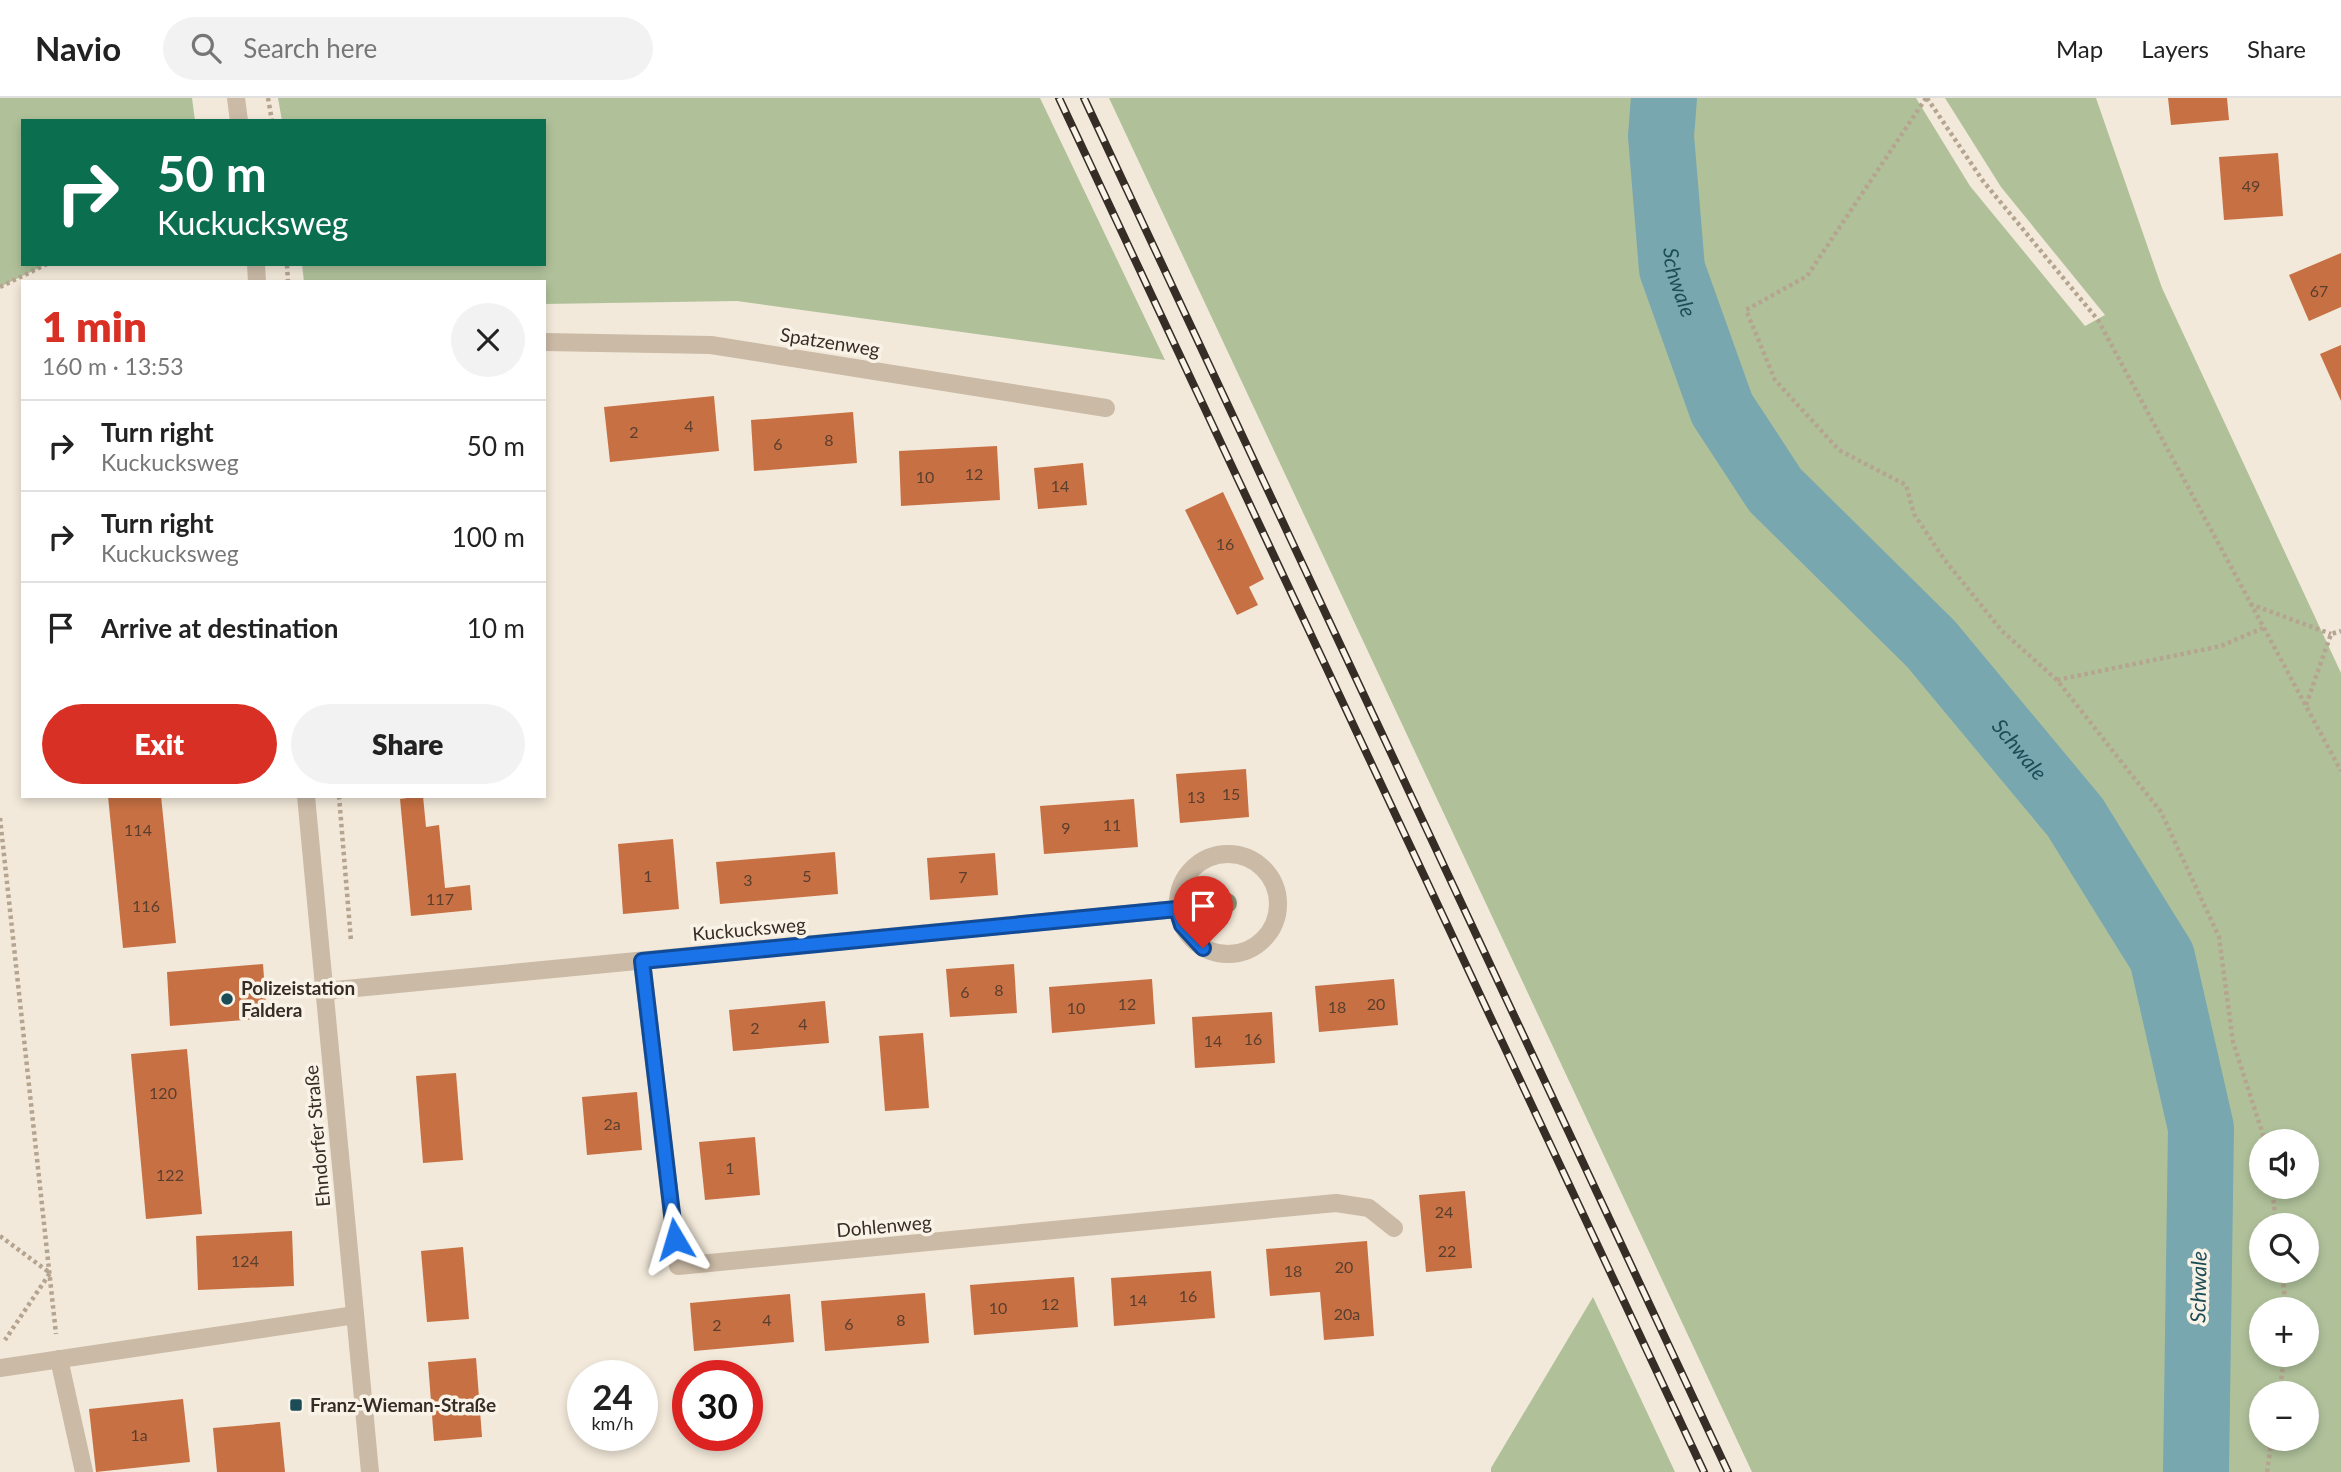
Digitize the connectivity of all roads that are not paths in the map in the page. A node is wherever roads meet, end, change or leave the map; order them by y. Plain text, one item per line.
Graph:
1 (236, 98) edge
2 (239, 119) edge
3 (546, 342) edge
4 (1106, 408) dead end
5 (306, 798) edge
6 (1177, 909) junction
7 (642, 961) junction
8 (325, 991) junction
9 (1394, 1228) dead end
10 (355, 1315) junction
11 (59, 1359) junction
12 (0, 1368) edge
13 (84, 1472) edge
14 (370, 1472) edge

1 - 2 street
3 - 4 street, Spatzenweg
5 - 8 street, Ehndorfer Straße
6 - 6 street
6 - 7 street, Kuckucksweg
7 - 8 street, Kuckucksweg
7 - 9 street, Dohlenweg
8 - 10 street, Ehndorfer Straße
10 - 11 street
10 - 14 street, Ehndorfer Straße
11 - 12 street
11 - 13 street

